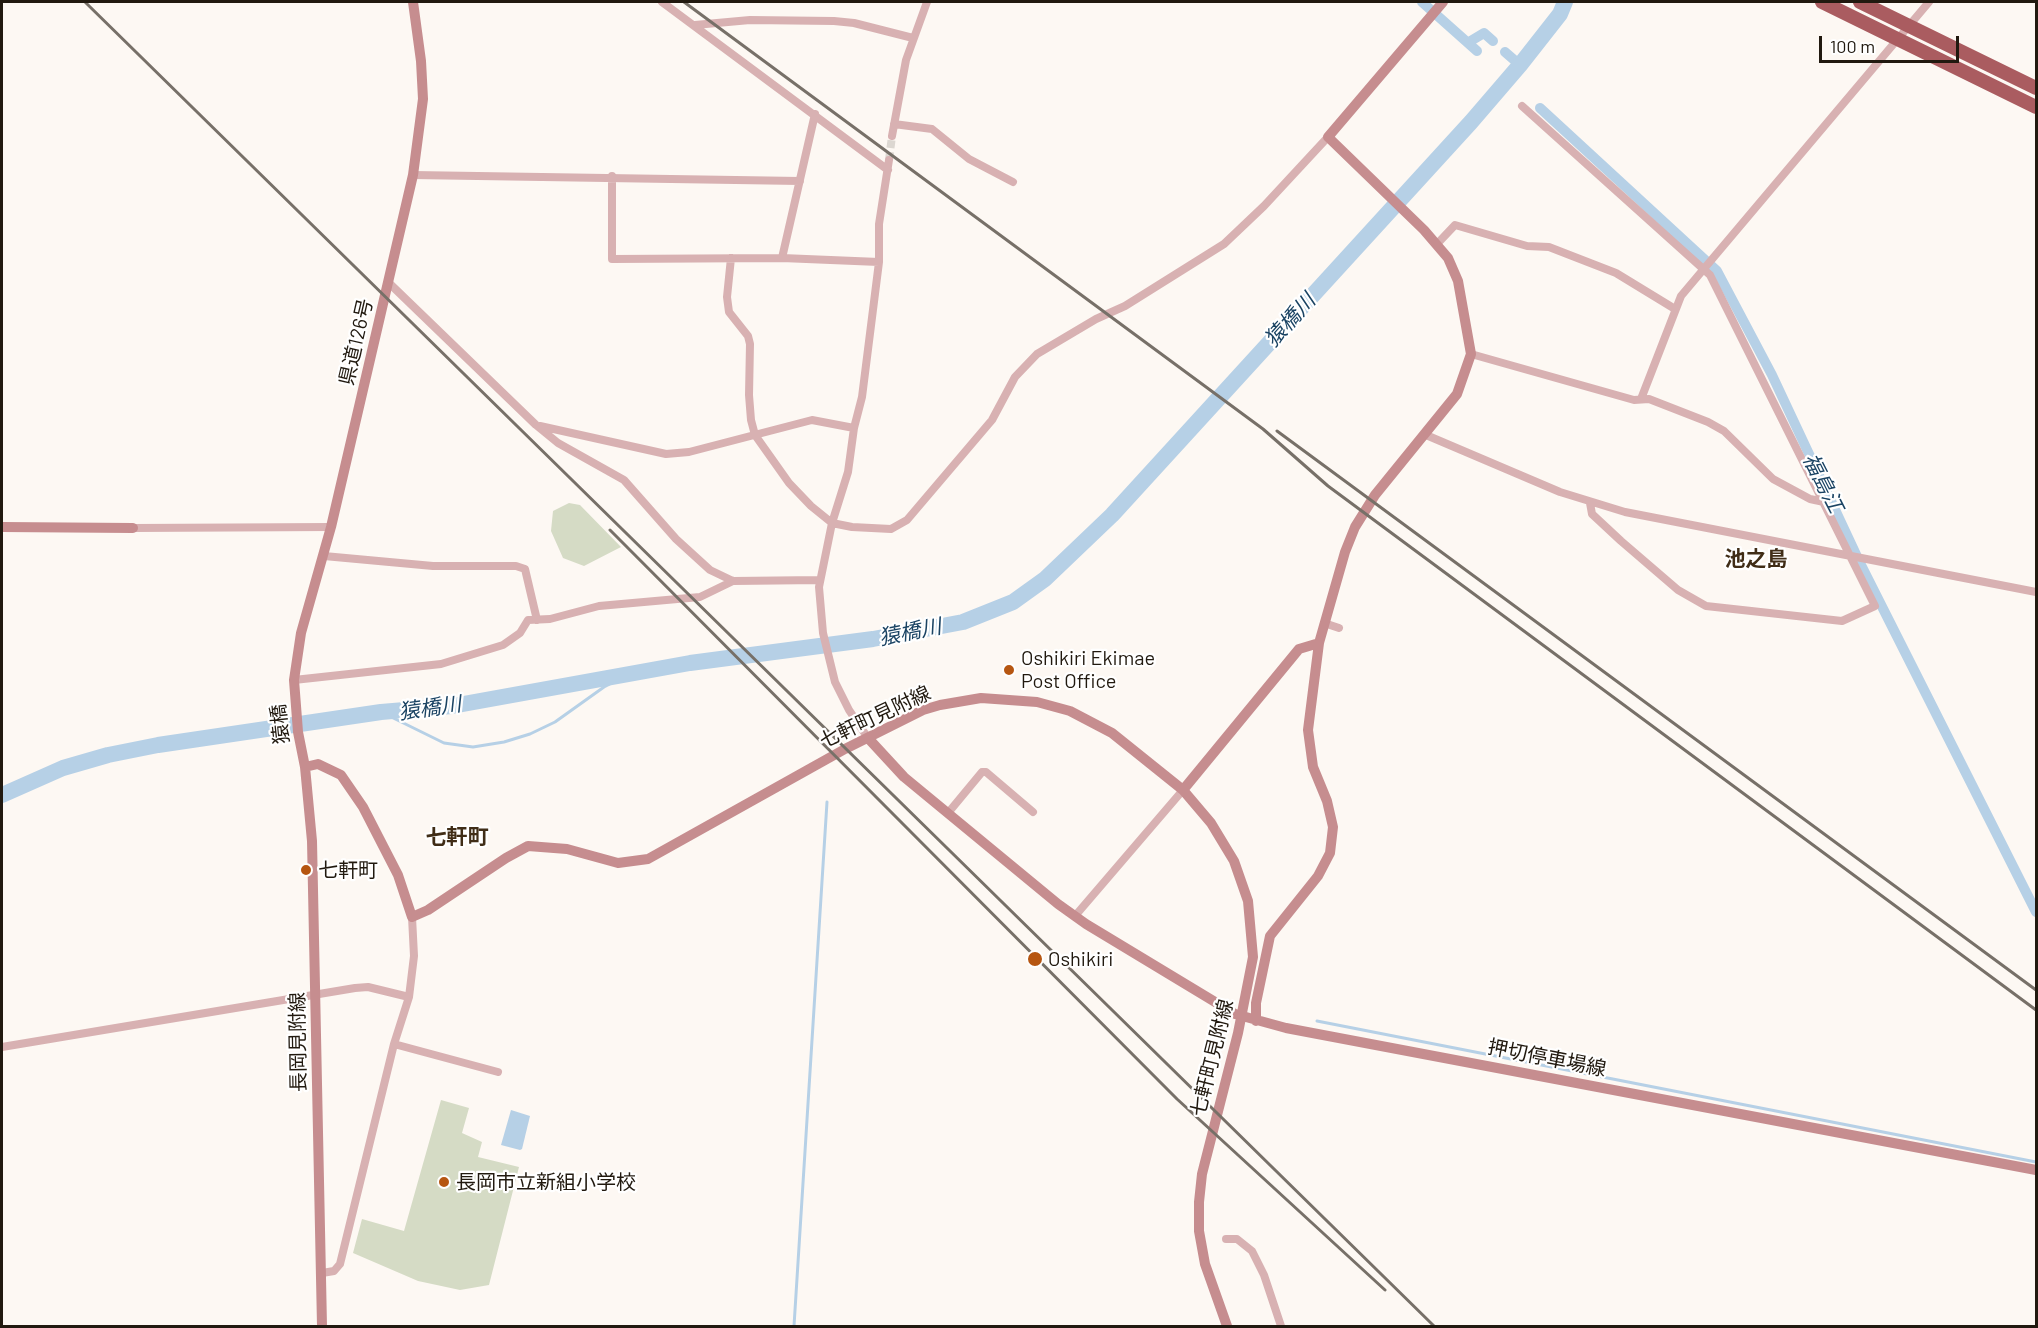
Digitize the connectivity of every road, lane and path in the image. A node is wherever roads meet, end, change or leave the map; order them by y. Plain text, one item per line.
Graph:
1 (413, 2) edge
2 (662, 2) edge
3 (927, 2) edge
4 (1822, 2) edge
5 (1860, 2) edge
6 (1929, 2) edge
7 (1441, 4) edge
8 (1909, 24) junction
9 (695, 25) junction
10 (1897, 37) junction
11 (913, 38) junction
12 (2037, 88) edge
13 (1522, 106) dead end
14 (2037, 107) edge
15 (814, 114) junction
16 (894, 124) junction
17 (892, 136) tunnel mouth
18 (1328, 137) junction
19 (889, 160) tunnel mouth
20 (888, 170) junction
21 (412, 175) junction
22 (612, 176) junction
23 (800, 181) junction
24 (1013, 182) dead end
25 (1437, 244) junction
26 (731, 258) junction
27 (782, 258) junction
28 (879, 262) junction
29 (1705, 268) junction
30 (388, 282) junction
31 (1675, 309) junction
32 (1471, 354) junction
33 (1641, 399) junction
34 (536, 425) junction
35 (854, 428) junction
36 (755, 435) junction
37 (1426, 435) junction
38 (1824, 502) junction
39 (1590, 503) junction
40 (832, 523) junction
41 (2, 526) edge
42 (331, 527) junction
43 (133, 528) joint
44 (324, 556) junction
45 (1851, 556) junction
46 (820, 580) junction
47 (732, 582) junction
48 (2037, 592) edge
49 (537, 620) junction
50 (1324, 623) junction
51 (1340, 628) dead end
52 (1318, 643) junction
53 (294, 683) junction
54 (868, 738) junction
55 (304, 762) junction
56 (1183, 790) junction
57 (1033, 812) dead end
58 (948, 813) junction
59 (1075, 916) junction
60 (412, 917) junction
61 (315, 994) junction
62 (409, 997) junction
63 (1256, 1021) junction
64 (394, 1044) junction
65 (2, 1047) edge
66 (498, 1072) dead end
67 (2037, 1170) edge
68 (1226, 1239) dead end
69 (322, 1274) junction
70 (322, 1326) edge
71 (1227, 1326) edge
72 (1281, 1326) edge

1 - 21 main road, 県道126号
2 - 9 street
3 - 11 street
4 - 10 highway
5 - 8 highway
6 - 8 street
7 - 18 main road
8 - 10 street
8 - 12 highway
9 - 11 street
9 - 15 street
10 - 14 highway
10 - 29 street
11 - 16 street
13 - 29 street
15 - 20 street
15 - 23 street
16 - 17 street
16 - 24 street
18 - 25 main road
18 - 40 street
19 - 20 street
20 - 28 street
21 - 22 street
21 - 30 main road, 県道126号
22 - 23 street
22 - 26 street
23 - 27 street
25 - 31 street
25 - 32 main road
26 - 27 street
26 - 36 street
27 - 28 street
28 - 35 street
29 - 31 street
29 - 38 street
30 - 34 street
30 - 42 main road, 県道126号
31 - 33 street
32 - 33 street
32 - 37 main road
33 - 38 street
34 - 36 street
34 - 47 street
35 - 36 street
35 - 40 street
36 - 40 street
37 - 39 street
37 - 50 main road
38 - 45 street
39 - 45 street
39 - 45 street
40 - 46 street
41 - 43 main road
42 - 43 street
42 - 44 main road, 県道126号
44 - 49 street
44 - 53 main road, 県道126号
45 - 48 street
46 - 47 street
46 - 54 street
47 - 49 street
49 - 53 street
50 - 51 street
50 - 52 main road
52 - 56 main road
52 - 63 main road
53 - 55 main road, 猿橋
54 - 56 main road, 七軒町見附線
54 - 58 main road, 押切停車場線
54 - 60 main road, 七軒町見附線
55 - 60 main road
55 - 61 main road, 長岡見附線
56 - 59 street
56 - 71 main road, 七軒町見附線
57 - 58 street
58 - 59 main road, 押切停車場線
59 - 63 main road, 押切停車場線
60 - 62 street
61 - 62 street
61 - 65 street
61 - 69 main road, 長岡見附線
62 - 64 street
63 - 67 main road, 押切停車場線
64 - 66 street
64 - 69 street
68 - 72 street
69 - 70 main road, 長岡見附線

